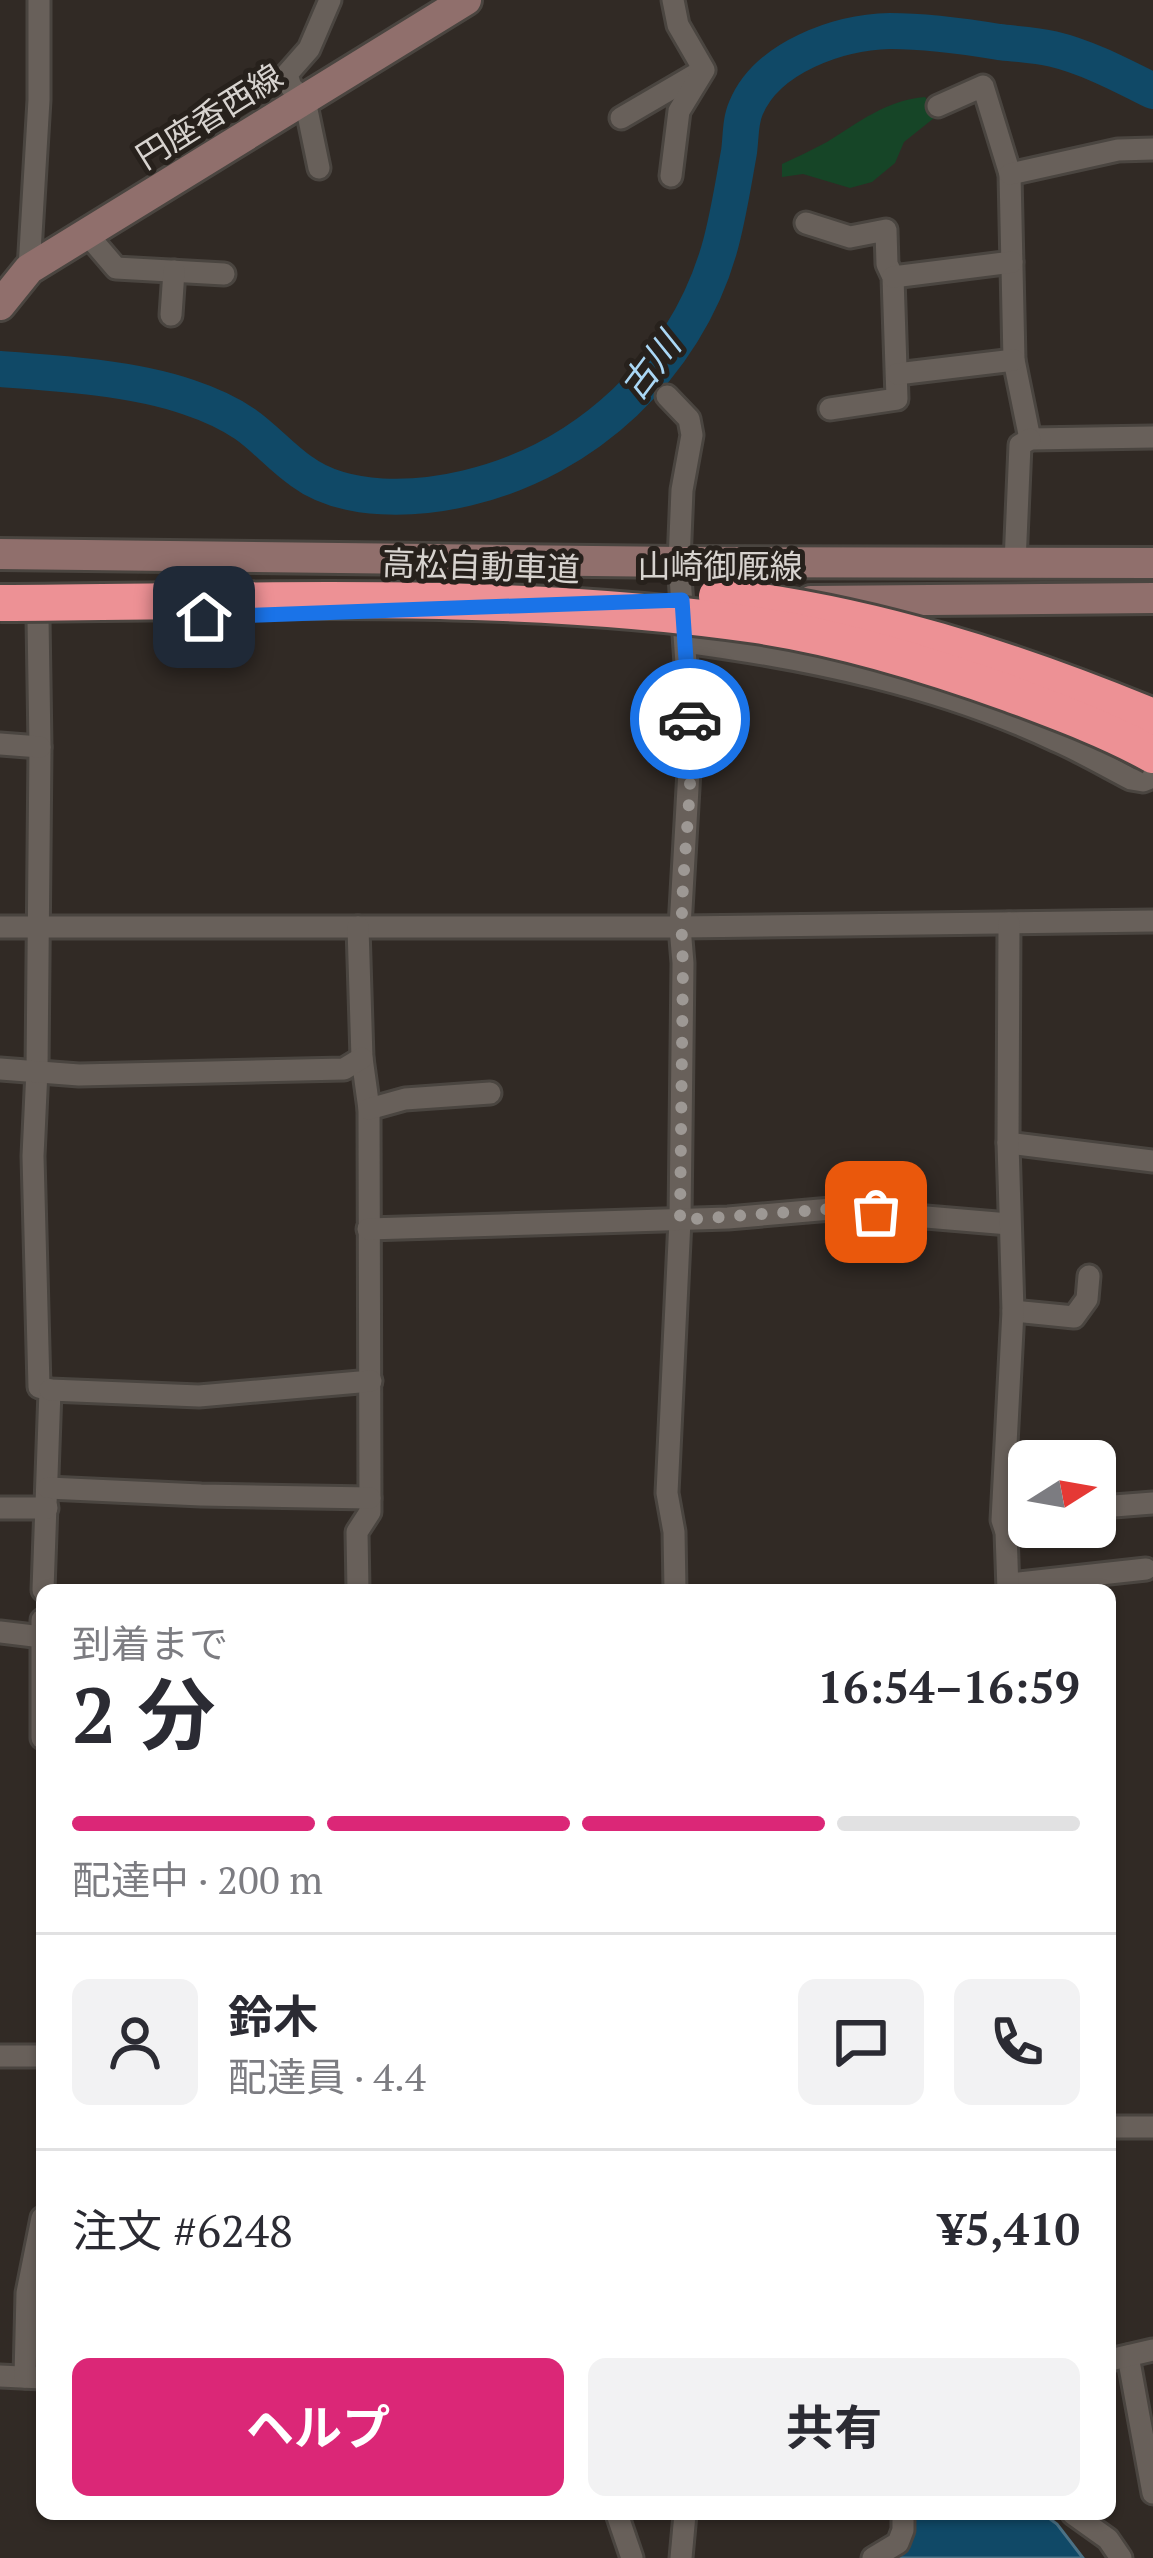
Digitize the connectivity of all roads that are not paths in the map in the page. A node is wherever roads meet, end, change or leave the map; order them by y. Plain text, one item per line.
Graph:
1 (39, 0) edge
2 (330, 0) edge
3 (466, 0) edge
4 (673, 0) edge
5 (704, 70) junction
6 (305, 100) junction
7 (938, 106) dead end
8 (621, 118) dead end
9 (1153, 149) edge
10 (320, 168) dead end
11 (1010, 174) junction
12 (671, 176) dead end
13 (806, 223) dead end
14 (87, 234) junction
15 (1012, 262) junction
16 (29, 269) junction
17 (174, 271) junction
18 (224, 274) dead end
19 (893, 277) junction
20 (0, 305) edge
21 (171, 315) dead end
22 (1014, 360) junction
23 (897, 374) junction
24 (667, 395) dead end
25 (830, 409) dead end
26 (1153, 437) edge
27 (1030, 439) junction
28 (0, 554) edge
29 (679, 562) junction
30 (1015, 562) junction
31 (1153, 563) edge
32 (0, 578) edge
33 (1153, 598) edge
34 (682, 600) junction
35 (0, 603) edge
36 (0, 618) edge
37 (38, 618) junction
38 (685, 642) junction
39 (1153, 716) edge
40 (0, 744) edge
41 (40, 747) junction
42 (1153, 755) edge
43 (1153, 776) edge
44 (1153, 921) edge
45 (1009, 923) junction
46 (0, 927) edge
47 (37, 927) junction
48 (358, 927) junction
49 (680, 927) junction
50 (362, 1058) junction
51 (0, 1069) edge
52 (37, 1070) junction
53 (490, 1094) dead end
54 (369, 1109) junction
55 (1008, 1143) junction
56 (1153, 1161) edge
57 (680, 1220) junction
58 (1010, 1224) junction
59 (368, 1229) junction
60 (1089, 1276) dead end
61 (1013, 1311) junction
62 (371, 1382) junction
63 (50, 1390) junction
64 (48, 1498) junction
65 (370, 1498) junction
66 (1153, 1503) edge
67 (1116, 1506) edge
68 (0, 1508) edge
69 (1006, 1532) joint
70 (1146, 1569) dead end
71 (44, 1584) edge
72 (358, 1584) edge
73 (674, 1584) edge
74 (1008, 1584) edge
75 (1031, 1584) edge
76 (0, 1633) edge
77 (36, 1636) edge
78 (0, 2056) edge
79 (36, 2056) edge
80 (1116, 2126) edge
81 (1153, 2127) edge
82 (36, 2248) edge
83 (1153, 2350) edge
84 (1119, 2358) edge
85 (0, 2376) edge
86 (33, 2378) edge
87 (1144, 2400) edge
88 (1153, 2493) edge
89 (619, 2520) edge
90 (685, 2520) edge
91 (903, 2520) edge
92 (1081, 2520) edge
93 (632, 2558) edge
94 (681, 2558) edge
95 (873, 2558) edge
96 (1121, 2558) edge

1 - 16 street
2 - 6 street
3 - 6 main road, 円座香西線
4 - 5 street
5 - 8 street
5 - 12 street
6 - 10 street
6 - 14 main road, 円座香西線
7 - 11 street
9 - 11 street
11 - 15 street
13 - 19 street
14 - 16 main road, 円座香西線
14 - 17 street
15 - 19 street
15 - 22 street
16 - 20 main road, 円座香西線
17 - 18 street
17 - 21 street
19 - 23 street
22 - 23 street
22 - 27 street
23 - 25 street
24 - 29 street
26 - 27 street
27 - 30 street
28 - 29 main road, 山崎御厩線
29 - 30 main road, 山崎御厩線
29 - 34 street
30 - 31 main road, 山崎御厩線
32 - 39 highway, 高松自動車道, bridge
33 - 34 main road, 山崎御厩線
34 - 37 main road, 山崎御厩線
34 - 38 street
35 - 42 highway, 高松自動車道, bridge
36 - 37 main road, 山崎御厩線
37 - 41 street
38 - 43 street
38 - 49 street
40 - 41 street
41 - 47 street
44 - 45 street
45 - 49 street
45 - 55 street
46 - 47 street
47 - 48 street
47 - 52 street
48 - 49 street
48 - 50 street
49 - 57 street
50 - 52 street
50 - 54 street
51 - 52 street
52 - 63 street
53 - 54 street
54 - 59 street
55 - 56 street
55 - 58 street
57 - 58 street
57 - 59 street
57 - 73 street
58 - 61 street
59 - 62 street
60 - 61 street
61 - 69 street
62 - 63 street
62 - 65 street
63 - 64 street
64 - 65 street
64 - 68 street
64 - 71 street
65 - 72 street
66 - 67 street
69 - 74 street
70 - 75 street
76 - 77 street
78 - 79 street
80 - 81 street
82 - 86 street
83 - 84 street
84 - 87 street
85 - 86 street
87 - 88 street
89 - 93 street
90 - 94 street
91 - 95 street
92 - 96 street

